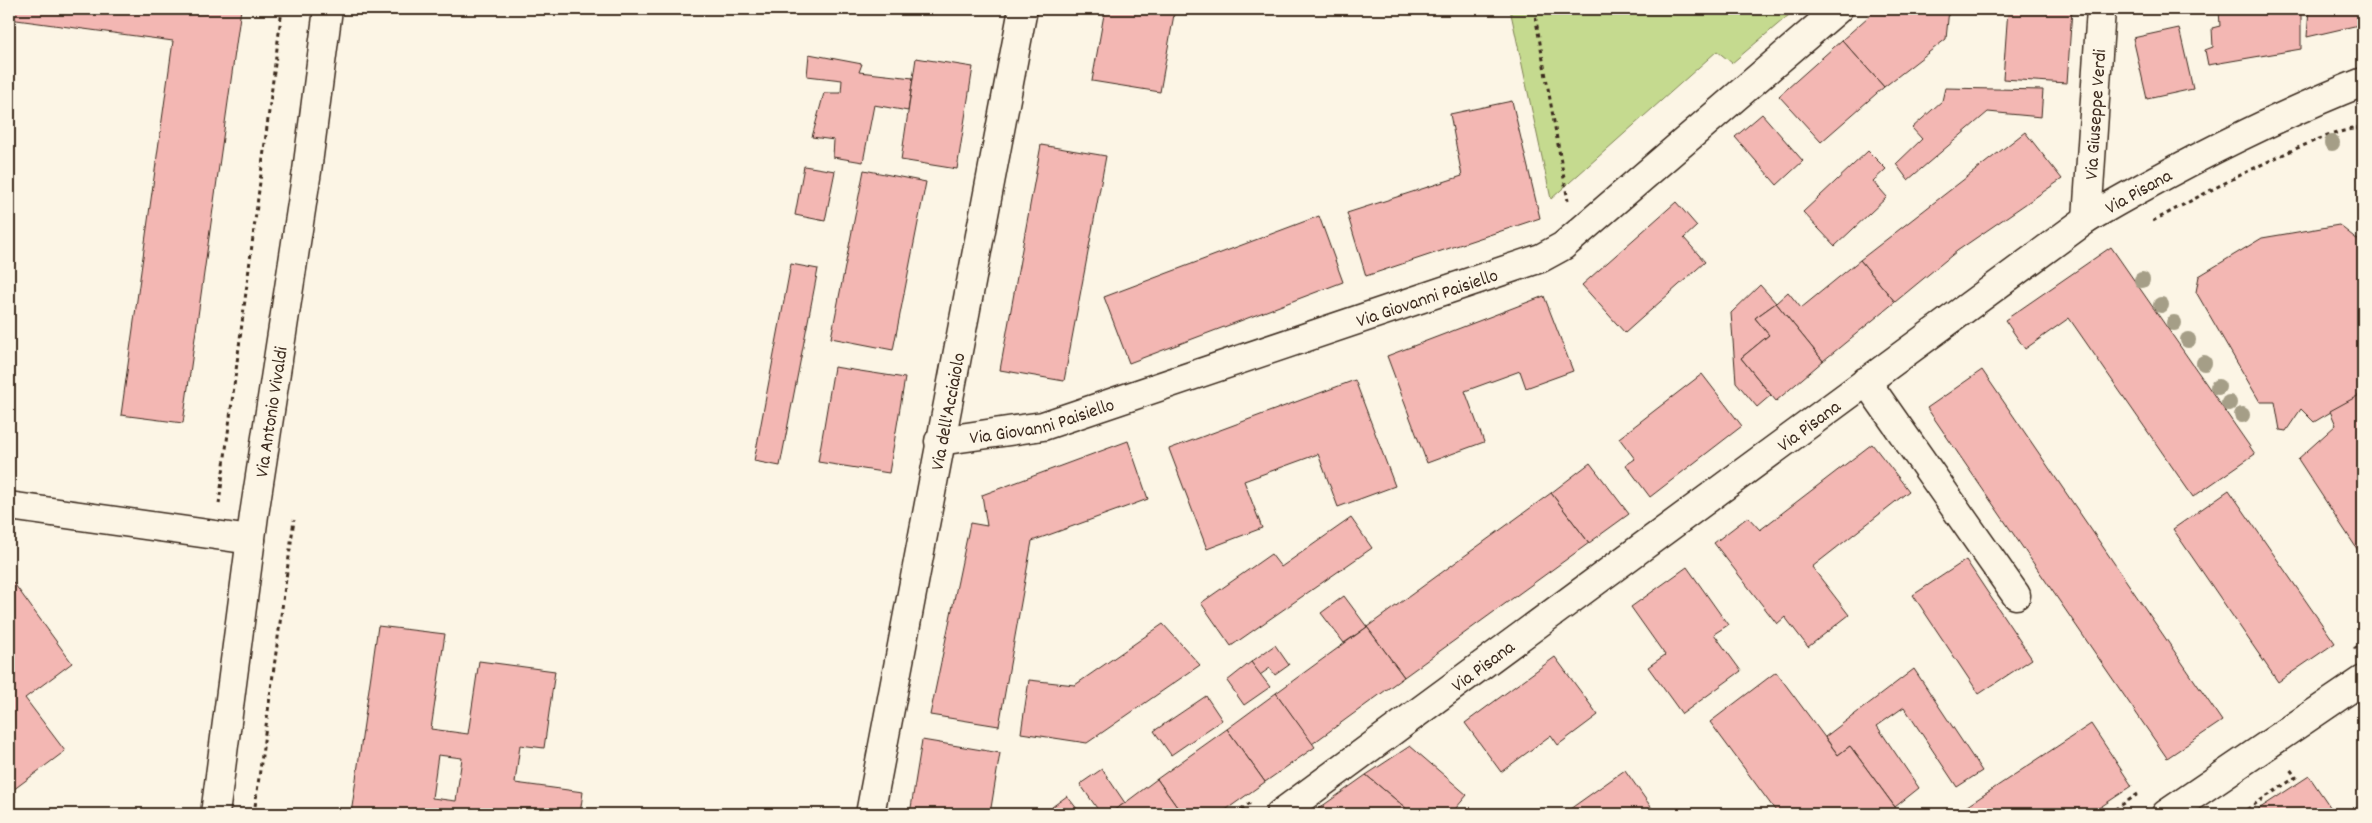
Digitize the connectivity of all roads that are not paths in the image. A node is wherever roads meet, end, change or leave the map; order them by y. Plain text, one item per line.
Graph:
1 (328, 9) edge
2 (1023, 9) edge
3 (1838, 9) edge
4 (2100, 9) edge
5 (2363, 82) edge
6 (2087, 219) junction
7 (1866, 382) junction
8 (939, 441) junction
9 (9, 506) edge
10 (251, 540) junction
11 (2016, 595) dead end
12 (2363, 680) edge
13 (215, 814) edge
14 (870, 814) edge
15 (1280, 814) edge
16 (2166, 814) edge

1 - 10 street, Via Antonio Vivaldi
2 - 8 street, Via dell'Acciaiolo
3 - 8 street, Via Giovanni Paisiello
4 - 6 street, Via Giuseppe Verdi
5 - 6 street, Via Pisana
6 - 7 street, Via Pisana
7 - 11 street
7 - 15 street, Via Pisana
8 - 14 street, Via dell'Acciaiolo
9 - 10 street
10 - 13 street, Via Antonio Vivaldi
12 - 16 street

